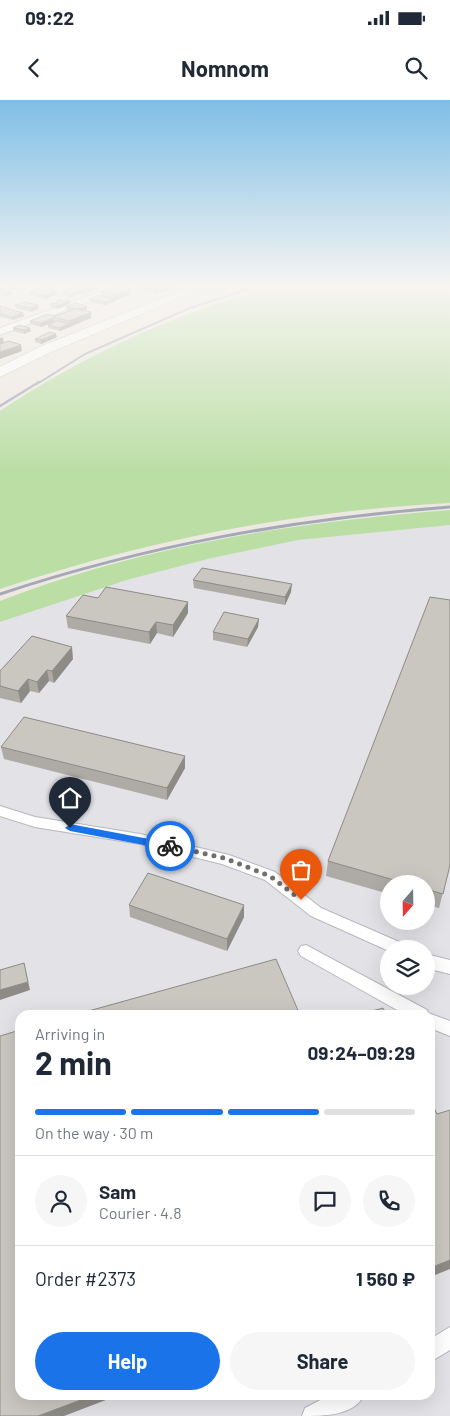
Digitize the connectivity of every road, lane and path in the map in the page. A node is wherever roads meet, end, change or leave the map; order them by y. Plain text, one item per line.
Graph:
1 (48, 348) edge
2 (0, 373) edge
3 (0, 811) edge
4 (380, 941) edge
5 (306, 950) dead end
6 (435, 963) edge
7 (450, 967) edge
8 (412, 1010) edge
9 (435, 1022) edge
10 (450, 1029) edge
11 (450, 1338) edge
12 (435, 1348) edge
13 (343, 1400) edge
14 (313, 1416) edge

1 - 2 street
3 - 4 lane
5 - 8 lane
6 - 7 lane
9 - 10 lane
11 - 12 lane
13 - 14 lane

